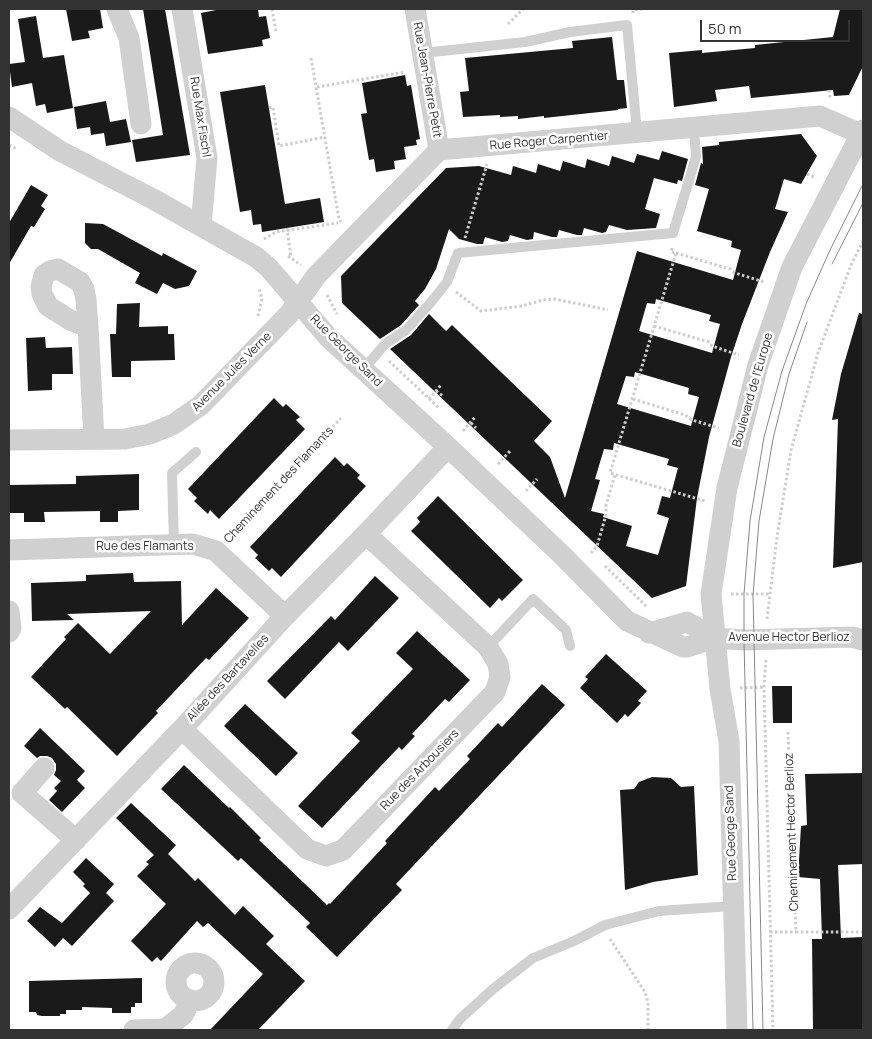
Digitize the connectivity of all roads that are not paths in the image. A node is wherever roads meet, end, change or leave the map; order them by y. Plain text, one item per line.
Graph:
1 (117, 9) edge
2 (182, 9) edge
3 (415, 9) edge
4 (423, 53) junction
5 (9, 117) edge
6 (141, 124) dead end
7 (694, 128) junction
8 (637, 132) junction
9 (862, 132) edge
10 (439, 150) junction
11 (201, 226) junction
12 (298, 302) junction
13 (88, 327) dead end
14 (363, 370) junction
15 (94, 439) junction
16 (9, 440) edge
17 (448, 447) junction
18 (196, 452) dead end
19 (366, 534) junction
20 (174, 545) junction
21 (9, 550) edge
22 (9, 611) edge
23 (285, 616) junction
24 (9, 632) edge
25 (715, 638) junction
26 (863, 640) edge
27 (570, 646) dead end
28 (488, 647) junction
29 (182, 729) junction
30 (44, 768) dead end
31 (76, 840) junction
32 (733, 906) junction
33 (9, 909) edge
34 (191, 1000) dead end
35 (134, 1030) edge
36 (452, 1030) edge
37 (737, 1030) edge

1 - 6 street
2 - 11 street, Rue Max Fischl
3 - 4 street, Rue Jean-Pierre Petit
4 - 8 lane
4 - 10 street, Rue Jean-Pierre Petit
5 - 11 street, Rue George Sand
7 - 8 street, Rue Roger Carpentier
7 - 9 street, Rue Roger Carpentier
7 - 14 lane
8 - 10 street, Rue Roger Carpentier
9 - 25 street, Boulevard de l'Europe
10 - 12 street
11 - 12 street, Rue George Sand
12 - 14 street, Rue George Sand
12 - 15 street, Avenue Jules Verne
13 - 15 street
14 - 17 street, Rue George Sand
15 - 16 street, Avenue Jules Verne
17 - 19 street, Allée des Bartavelles
17 - 25 street, Rue George Sand
18 - 20 lane
19 - 23 street, Allée des Bartavelles
19 - 28 street, Rue des Arbousiers
20 - 21 street, Rue des Flamants
20 - 23 street, Rue des Flamants
22 - 24 street
23 - 29 street, Allée des Bartavelles
25 - 26 street, Avenue Hector Berlioz
25 - 32 street, Rue George Sand
27 - 28 lane
28 - 29 street, Rue des Arbousiers
29 - 31 street, Allée des Bartavelles
30 - 31 street
31 - 33 street, Allée des Bartavelles
32 - 36 lane
32 - 37 street, Rue George Sand
34 - 35 street

